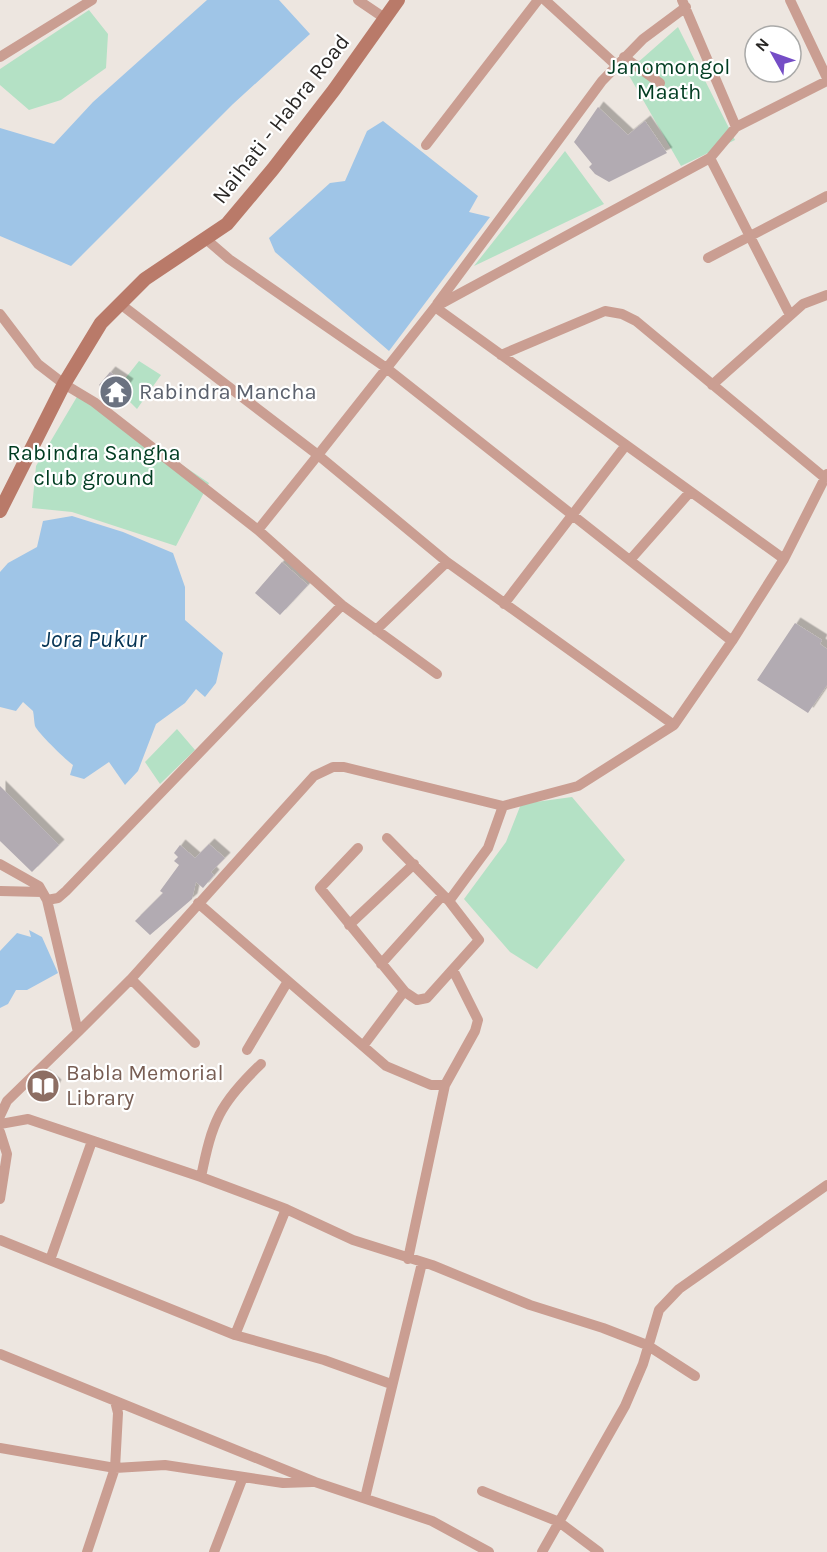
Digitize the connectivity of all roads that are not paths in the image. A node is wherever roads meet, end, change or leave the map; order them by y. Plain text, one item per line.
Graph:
1 (92, 0) edge
2 (358, 0) edge
3 (398, 0) edge
4 (538, 0) edge
5 (545, 0) edge
6 (790, 0) edge
7 (684, 4) edge
8 (386, 19) junction
9 (0, 57) edge
10 (624, 57) junction
11 (615, 65) junction
12 (827, 80) edge
13 (660, 83) dead end
14 (736, 127) junction
15 (426, 145) dead end
16 (710, 158) junction
17 (827, 196) edge
18 (749, 235) junction
19 (207, 240) junction
20 (708, 258) dead end
21 (827, 295) edge
22 (119, 303) junction
23 (435, 307) junction
24 (0, 314) edge
25 (790, 315) junction
26 (501, 355) junction
27 (385, 367) junction
28 (64, 384) junction
29 (712, 385) junction
30 (626, 445) junction
31 (318, 455) junction
32 (826, 476) edge
33 (690, 492) junction
34 (0, 511) edge
35 (573, 515) junction
36 (258, 530) junction
37 (784, 559) junction
38 (630, 560) junction
39 (447, 562) junction
40 (504, 604) junction
41 (342, 605) junction
42 (376, 630) junction
43 (732, 641) junction
44 (437, 674) dead end
45 (674, 725) junction
46 (503, 806) junction
47 (387, 838) dead end
48 (358, 848) dead end
49 (0, 864) edge
50 (414, 864) junction
51 (0, 891) edge
52 (45, 896) junction
53 (446, 898) junction
54 (198, 903) junction
55 (349, 925) junction
56 (381, 964) junction
57 (453, 970) junction
58 (131, 979) junction
59 (288, 981) junction
60 (405, 992) junction
61 (78, 1032) junction
62 (195, 1042) dead end
63 (363, 1046) junction
64 (248, 1050) dead end
65 (261, 1064) dead end
66 (445, 1085) junction
67 (0, 1116) edge
68 (0, 1124) edge
69 (0, 1132) edge
70 (92, 1141) junction
71 (201, 1177) junction
72 (827, 1185) edge
73 (0, 1199) edge
74 (286, 1209) junction
75 (0, 1240) edge
76 (408, 1259) junction
77 (50, 1260) junction
78 (422, 1263) junction
79 (235, 1335) junction
80 (647, 1345) junction
81 (0, 1354) edge
82 (695, 1376) dead end
83 (391, 1384) junction
84 (115, 1401) junction
85 (0, 1448) edge
86 (115, 1468) junction
87 (243, 1477) junction
88 (315, 1482) junction
89 (482, 1491) dead end
90 (365, 1498) junction
91 (559, 1522) junction
92 (87, 1552) edge
93 (214, 1552) edge
94 (489, 1552) edge
95 (542, 1552) edge
96 (599, 1552) edge

1 - 9 street
2 - 8 street
3 - 8 main road, Naihati - Habra Road
4 - 15 street
5 - 11 street
6 - 12 street
7 - 10 street
7 - 14 street
8 - 19 main road, Naihati - Habra Road
10 - 11 street
10 - 13 street
11 - 23 street
12 - 14 street
14 - 16 street
16 - 18 street
16 - 23 street
17 - 18 street
18 - 20 street
18 - 25 street
19 - 22 main road, Naihati - Habra Road
19 - 27 street
21 - 25 street
22 - 28 main road, Naihati - Habra Road
22 - 31 street
23 - 26 street
23 - 27 street
24 - 28 street
25 - 29 street
26 - 29 street
26 - 30 street
27 - 31 street
27 - 35 street
28 - 34 main road, Naihati - Habra Road
28 - 36 street
29 - 32 street
30 - 33 street
30 - 35 street
31 - 36 street
31 - 39 street
32 - 37 street
33 - 37 street
33 - 38 street
35 - 38 street
35 - 40 street
36 - 41 street
37 - 43 street
38 - 43 street
39 - 40 street
39 - 42 street
40 - 45 street
41 - 42 street
41 - 52 street
42 - 44 street
43 - 45 street
45 - 46 street
46 - 53 street
46 - 54 street
47 - 50 street
48 - 55 street
49 - 52 street
50 - 53 street
50 - 55 street
51 - 52 street
52 - 61 street
53 - 56 street
53 - 57 street
54 - 58 street
54 - 59 street
55 - 56 street
56 - 60 street
57 - 60 street
57 - 66 street
58 - 61 street
58 - 62 street
59 - 63 street
59 - 64 street
60 - 63 street
61 - 67 street
63 - 66 street
65 - 71 street
66 - 76 street
68 - 70 street
69 - 73 street
70 - 71 street
70 - 77 street
71 - 74 street
72 - 80 street
74 - 76 street
74 - 79 street
75 - 77 street
76 - 78 street
77 - 79 street
78 - 80 street
78 - 83 street
79 - 83 street
80 - 82 street
80 - 91 street
81 - 84 street
83 - 90 street
84 - 86 street
84 - 88 street
85 - 86 street
86 - 87 street
86 - 92 street
87 - 88 street
87 - 93 street
88 - 90 street
89 - 91 street
90 - 94 street
91 - 95 street
91 - 96 street

